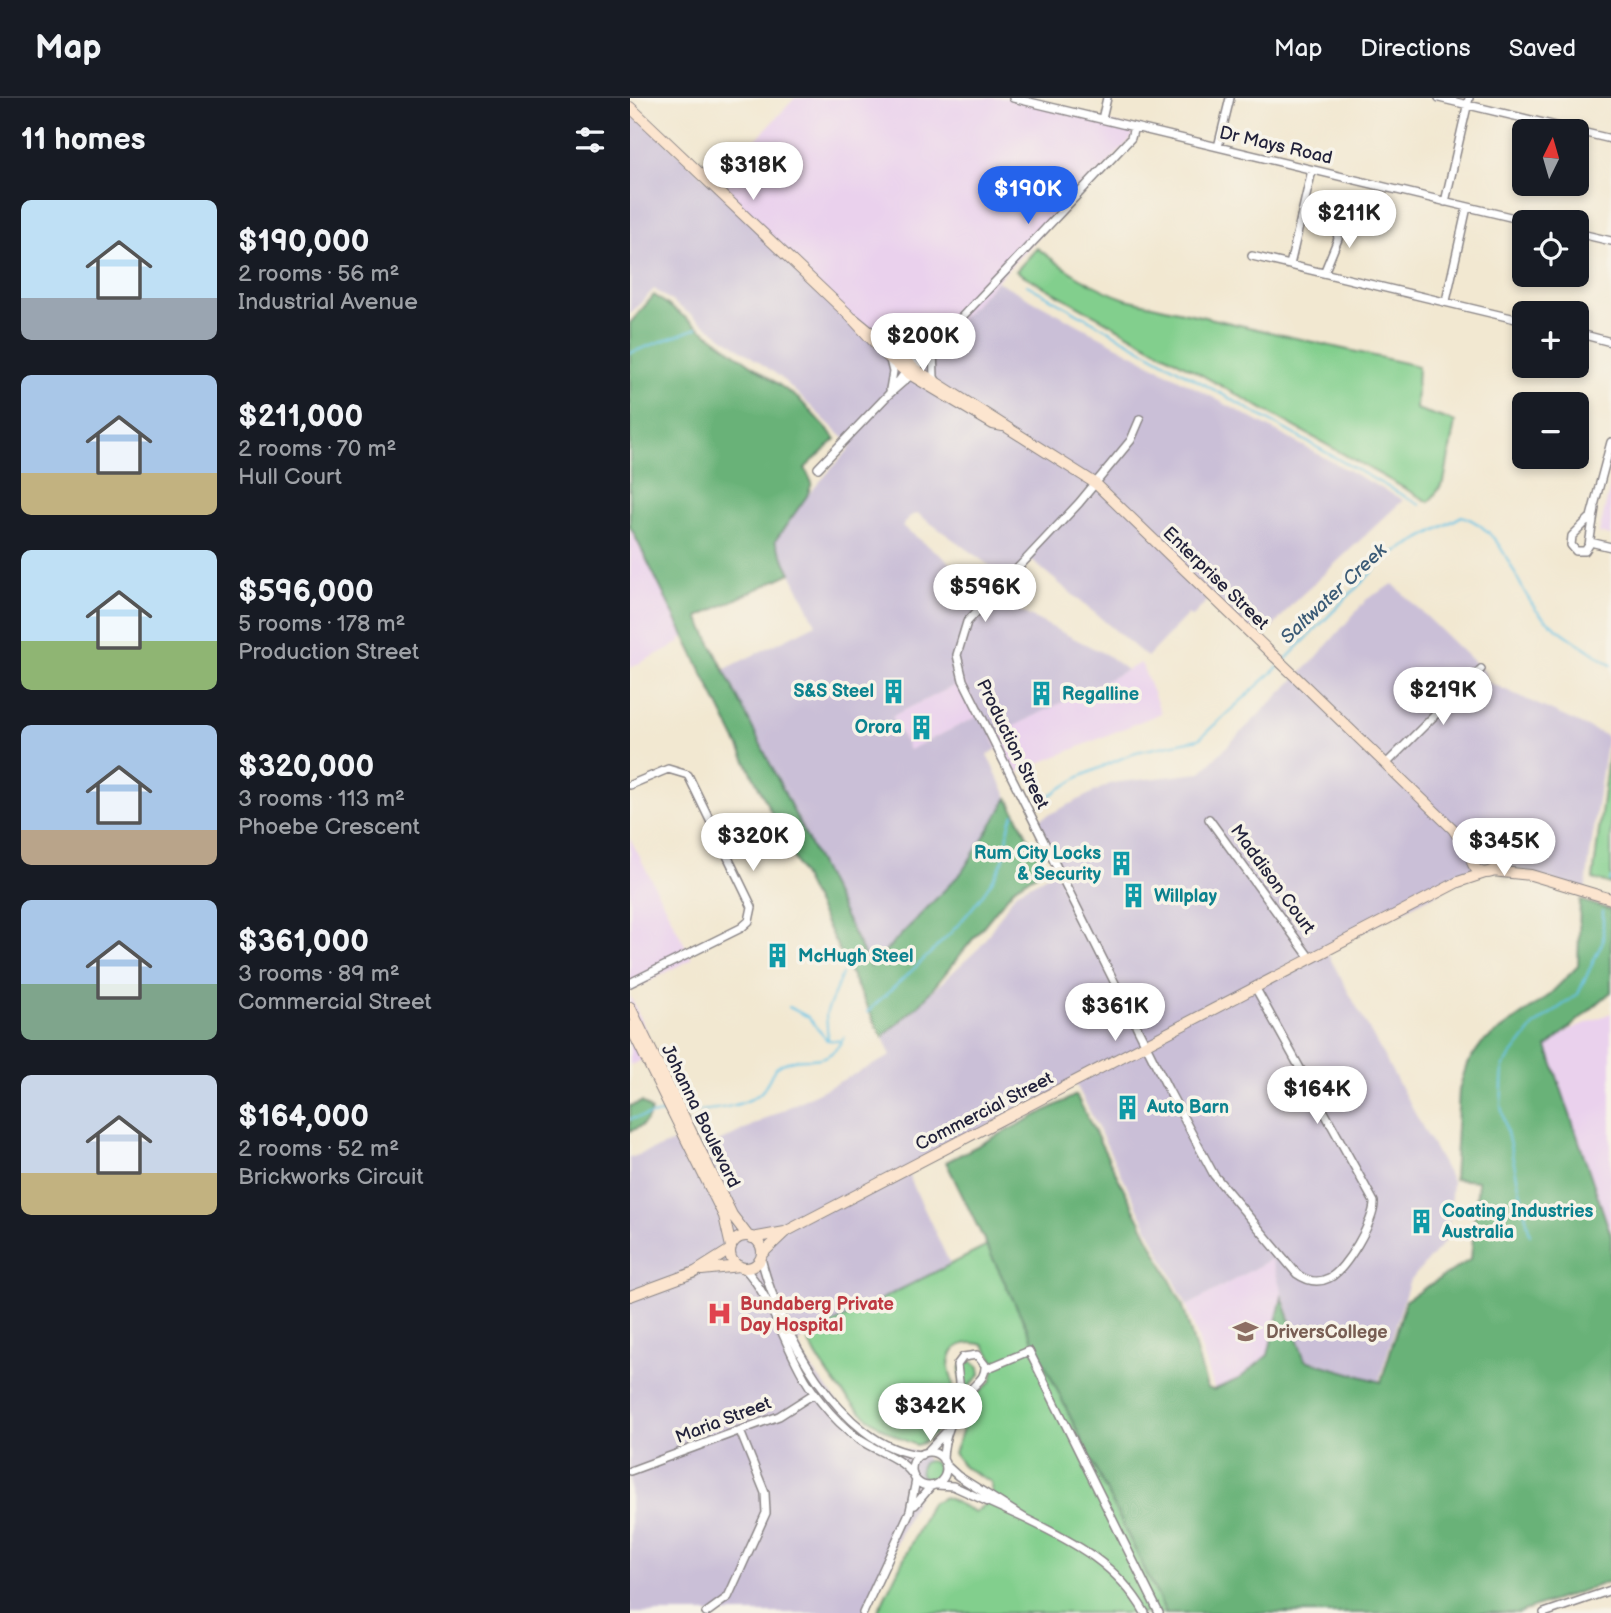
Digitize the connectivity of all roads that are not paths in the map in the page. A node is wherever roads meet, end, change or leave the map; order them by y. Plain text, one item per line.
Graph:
1 (1013, 98) edge
2 (1107, 98) edge
3 (1230, 98) edge
4 (1439, 98) edge
5 (1468, 101) edge
6 (630, 107) edge
7 (1102, 119) junction
8 (1134, 127) junction
9 (1611, 139) edge
10 (1218, 147) junction
11 (1312, 170) junction
12 (1445, 202) junction
13 (1467, 207) junction
14 (1512, 218) edge
15 (1336, 232) dead end
16 (1589, 236) edge
17 (1611, 242) edge
18 (1252, 256) dead end
19 (1290, 265) junction
20 (1324, 273) junction
21 (1446, 301) junction
22 (1512, 318) edge
23 (1589, 336) edge
24 (943, 337) junction
25 (1611, 342) edge
26 (933, 350) junction
27 (923, 354) junction
28 (892, 356) junction
29 (910, 371) junction
30 (938, 383) junction
31 (889, 392) junction
32 (1140, 419) dead end
33 (1003, 426) junction
34 (1611, 442) edge
35 (818, 468) dead end
36 (1095, 483) junction
37 (1595, 508) junction
38 (1590, 542) junction
39 (1611, 547) edge
40 (1481, 669) dead end
41 (1386, 765) junction
42 (630, 785) edge
43 (1209, 819) dead end
44 (1453, 829) junction
45 (1483, 845) junction
46 (1499, 852) junction
47 (1473, 860) junction
48 (1490, 872) junction
49 (1531, 875) junction
50 (1458, 882) junction
51 (1611, 899) edge
52 (1310, 958) junction
53 (630, 983) edge
54 (1255, 987) junction
55 (630, 1007) edge
56 (630, 1026) edge
57 (1146, 1044) junction
58 (785, 1232) junction
59 (750, 1237) junction
60 (730, 1249) junction
61 (761, 1256) junction
62 (741, 1267) junction
63 (695, 1272) junction
64 (630, 1296) edge
65 (986, 1369) junction
66 (821, 1388) junction
67 (814, 1394) junction
68 (957, 1409) junction
69 (948, 1429) junction
70 (740, 1431) junction
71 (924, 1454) junction
72 (945, 1462) junction
73 (630, 1471) edge
74 (915, 1478) junction
75 (934, 1485) junction
76 (910, 1511) junction
77 (1026, 1519) junction
78 (1611, 1590) edge
79 (706, 1613) edge
80 (863, 1613) edge
81 (1145, 1613) edge
82 (1159, 1613) edge
83 (1544, 1613) edge

1 - 7 street, Dr Mays Road
2 - 7 street
3 - 10 street
4 - 5 street
5 - 9 street
5 - 12 street
6 - 28 street, Enterprise Street
7 - 8 street, Dr Mays Road
8 - 10 street, Dr Mays Road
8 - 24 street
10 - 11 street, Dr Mays Road
11 - 12 street, Dr Mays Road
11 - 19 street
12 - 13 street, Dr Mays Road
13 - 14 street, Dr Mays Road
13 - 21 street
15 - 20 street
16 - 17 street
18 - 19 street
19 - 20 street
20 - 21 street
21 - 22 street
23 - 25 street
24 - 26 street
24 - 27 street
26 - 29 street
26 - 30 street
27 - 28 street
27 - 29 street
28 - 29 street, Enterprise Street
28 - 31 street
29 - 30 street, Enterprise Street
29 - 31 street
29 - 33 street, Enterprise Street
30 - 33 street, Enterprise Street
31 - 35 street
32 - 36 street, Production Street
33 - 36 street, Enterprise Street
34 - 37 street
36 - 41 street, Enterprise Street
36 - 57 street, Production Street
37 - 38 street
37 - 38 street
38 - 39 street
40 - 41 street
41 - 44 street, Enterprise Street
42 - 53 street
43 - 52 street, Maddison Court
44 - 45 street, Enterprise Street
44 - 47 street, Enterprise Street
45 - 46 street
45 - 47 street
46 - 48 street
46 - 49 street
47 - 48 street
47 - 50 street, Commercial Street
48 - 49 street
48 - 50 street, Commercial Street
49 - 51 street
50 - 52 street, Commercial Street
52 - 54 street, Commercial Street
54 - 57 street, Commercial Street
54 - 57 street, Production Street
55 - 59 street, Johanna Boulevard
56 - 60 street, Johanna Boulevard
57 - 58 street, Commercial Street
58 - 59 street, Commercial Street
58 - 61 street, Commercial Street
59 - 60 street
59 - 61 street
60 - 62 street
60 - 63 street
61 - 62 street
61 - 66 street
62 - 63 street
62 - 67 street
63 - 64 street
65 - 68 street
65 - 68 street
65 - 82 street
66 - 67 street, Maria Street
66 - 71 street
67 - 70 street, Maria Street
67 - 74 street
68 - 69 street
69 - 71 street
69 - 72 street
70 - 73 street, Maria Street
70 - 79 street
71 - 72 street
71 - 74 street
72 - 75 street
72 - 77 street
74 - 75 street
74 - 76 street
75 - 76 street
75 - 77 street
76 - 80 street
77 - 81 street
78 - 83 street

